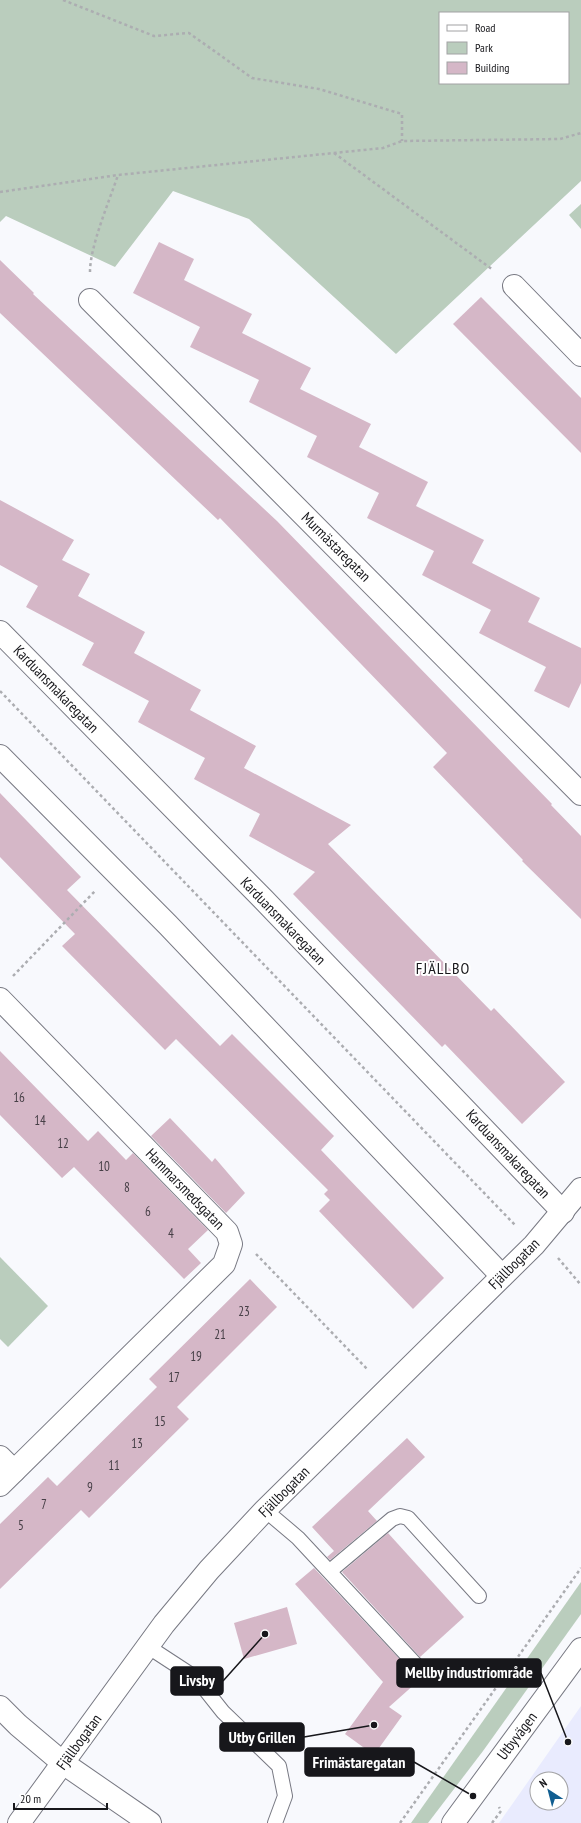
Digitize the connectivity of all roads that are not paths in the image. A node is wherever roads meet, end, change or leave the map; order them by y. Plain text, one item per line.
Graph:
1 (514, 286) road end
2 (90, 300) road end
3 (581, 355) edge
4 (0, 632) edge
5 (0, 756) edge
6 (581, 794) edge
7 (0, 1000) edge
8 (581, 1189) edge
9 (563, 1212) junction
10 (502, 1276) junction
11 (5, 1471) edge
12 (265, 1510) junction
13 (330, 1571) junction
14 (479, 1596) dead end
15 (147, 1646) junction
16 (581, 1649) edge
17 (420, 1668) dead end
18 (0, 1706) edge
19 (63, 1763) junction
20 (19, 1823) edge
21 (150, 1823) edge
22 (275, 1823) edge
23 (453, 1823) edge

1 - 3 street
2 - 6 street, Murmästaregatan
4 - 9 street, Karduansmakaregatan
5 - 10 street
7 - 11 street, Hammarsmedsgatan
8 - 9 street, Fjällbogatan
9 - 10 street, Fjällbogatan
10 - 12 street, Fjällbogatan
12 - 13 lane
12 - 15 street, Fjällbogatan
13 - 14 lane
13 - 17 lane
15 - 19 street, Fjällbogatan
15 - 22 lane
16 - 23 street, Utbyvägen
18 - 19 street
19 - 20 street, Fjällbogatan
19 - 21 street

